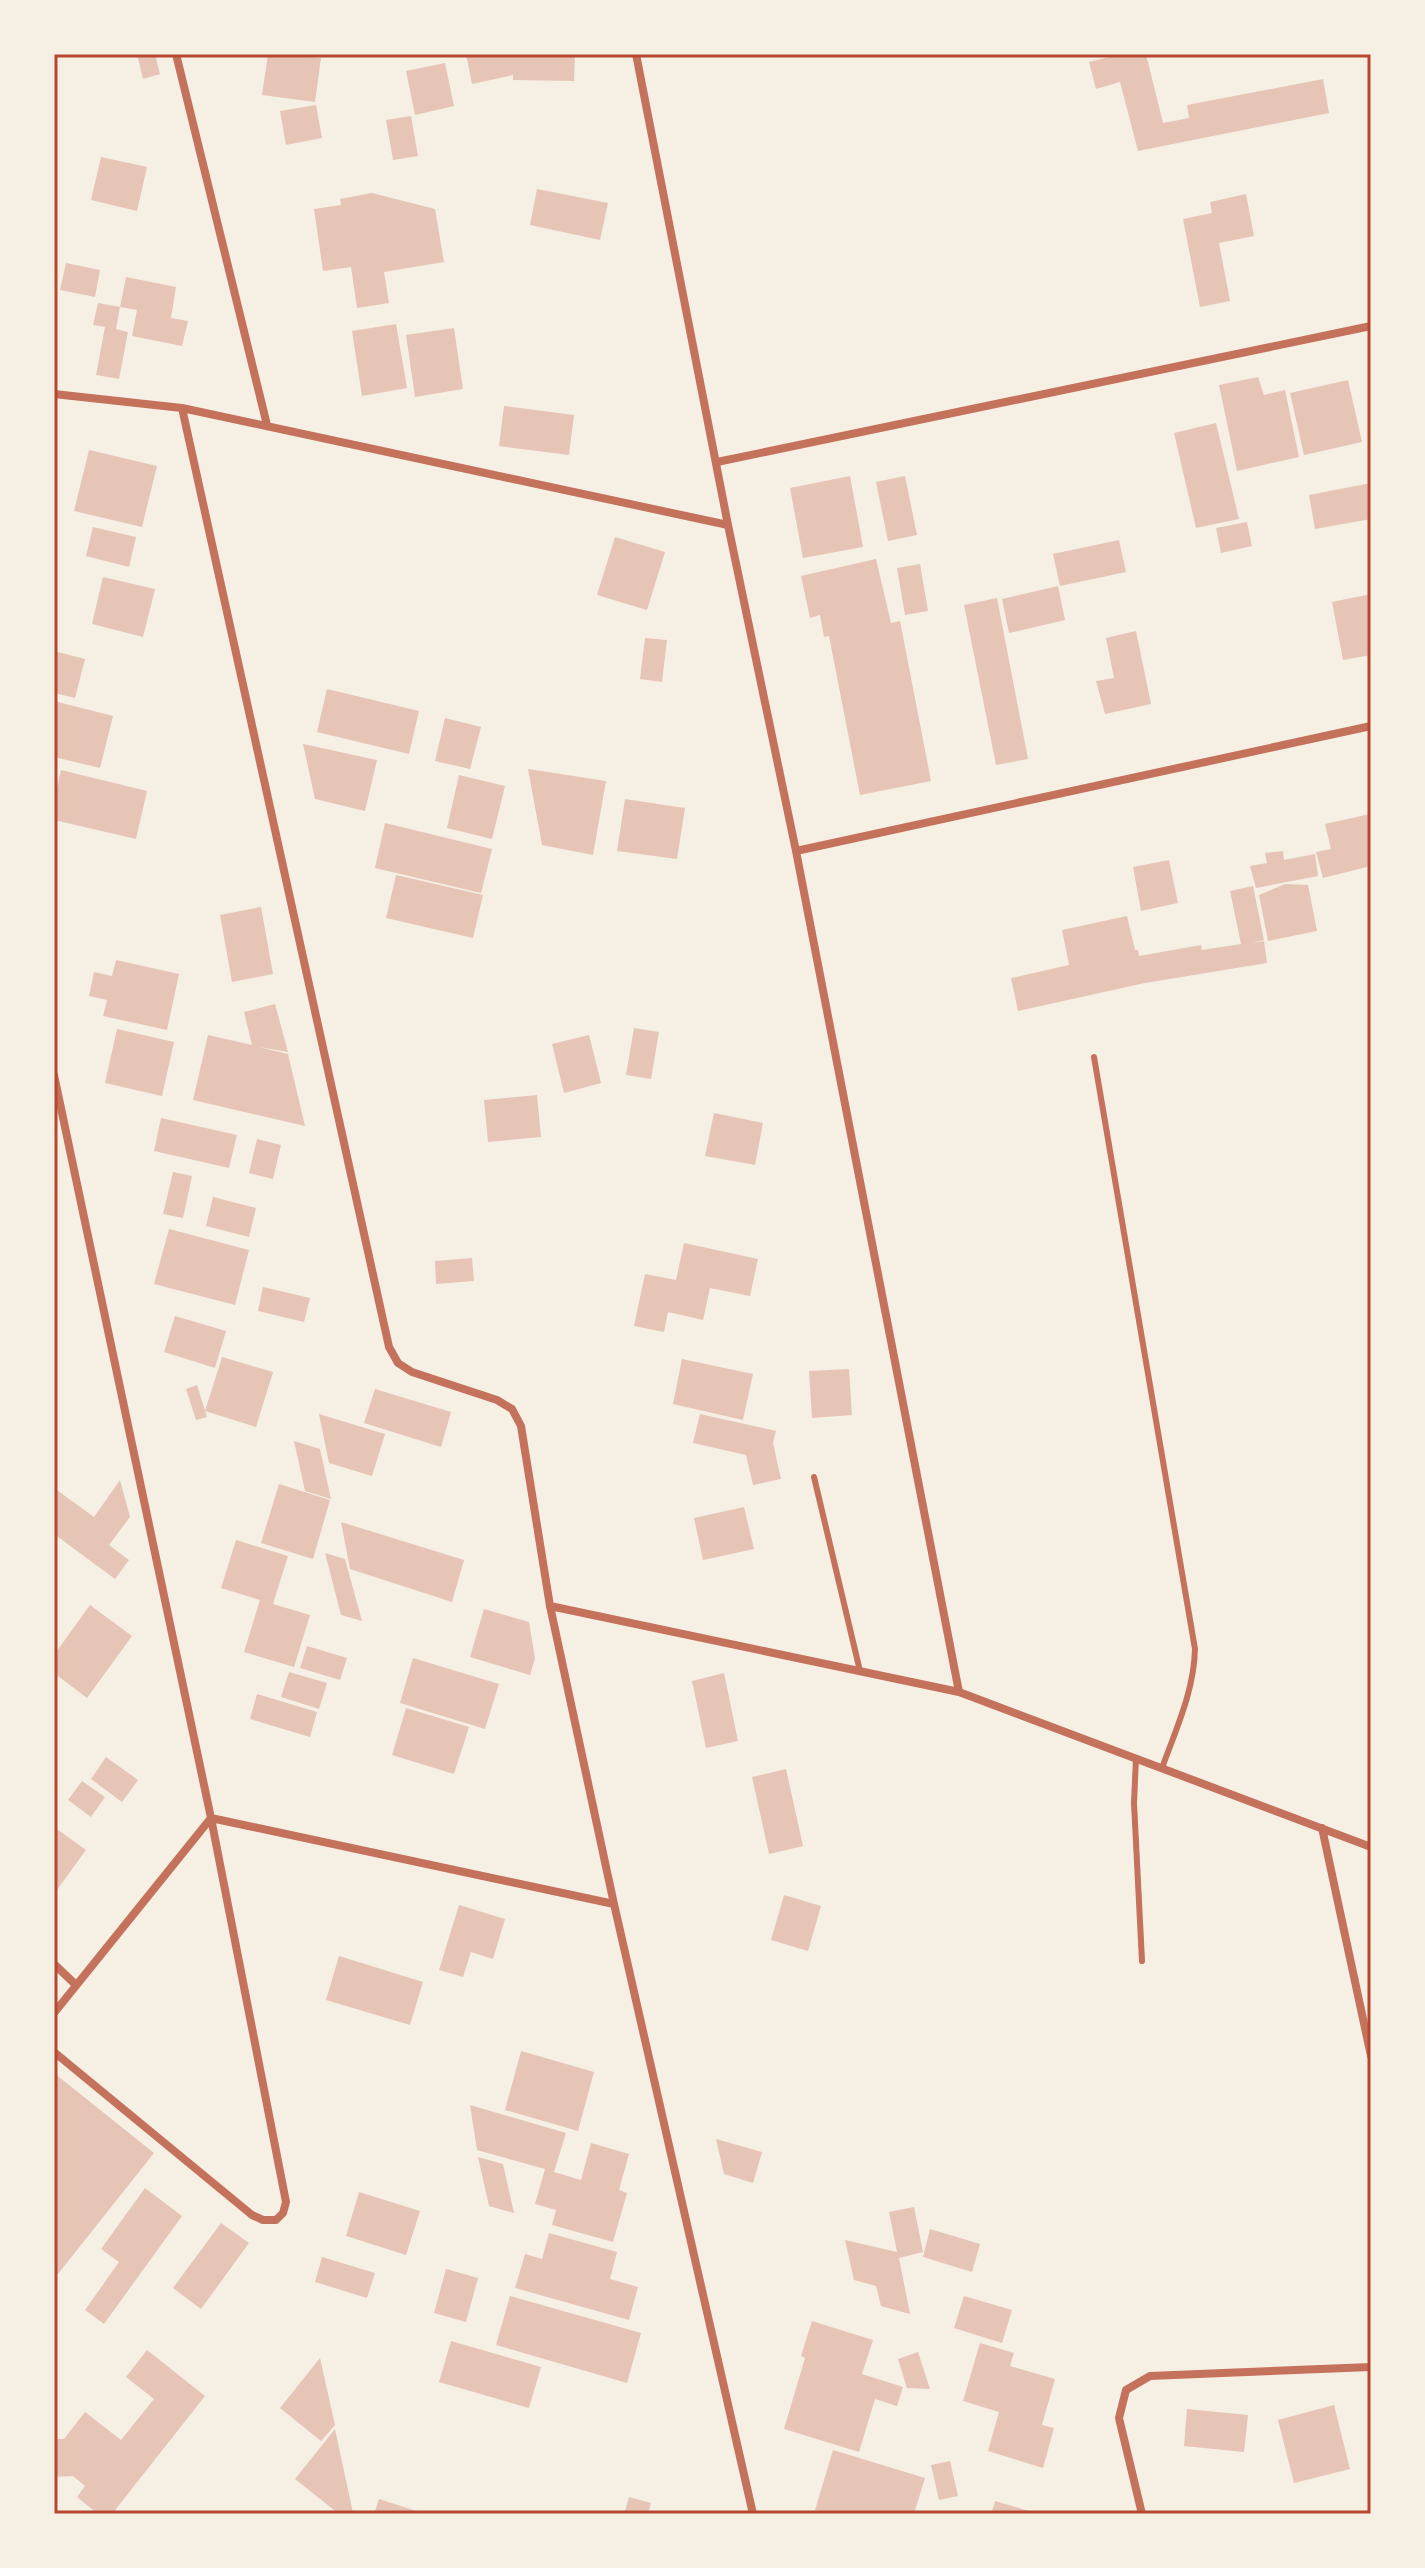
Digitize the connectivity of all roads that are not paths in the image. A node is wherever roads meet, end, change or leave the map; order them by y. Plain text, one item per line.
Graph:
1 (176, 54) edge
2 (636, 54) edge
3 (1371, 326) edge
4 (54, 394) edge
5 (182, 408) junction
6 (267, 425) junction
7 (717, 462) junction
8 (728, 525) junction
9 (1371, 726) edge
10 (796, 851) junction
11 (1094, 1057) dead end
12 (54, 1075) edge
13 (814, 1477) dead end
14 (550, 1606) junction
15 (860, 1671) junction
16 (959, 1692) junction
17 (1136, 1758) junction
18 (1162, 1768) junction
19 (211, 1818) junction
20 (1322, 1828) junction
21 (1371, 1847) edge
22 (614, 1904) junction
23 (1142, 1961) dead end
24 (54, 1964) edge
25 (76, 1985) junction
26 (54, 2013) edge
27 (54, 2052) edge
28 (1371, 2056) edge
29 (1371, 2367) edge
30 (753, 2514) edge
31 (1142, 2514) edge

1 - 6 street
2 - 7 street
3 - 7 street
4 - 5 street
5 - 6 street
5 - 14 street
6 - 8 street
7 - 8 street
8 - 10 street
9 - 10 street
10 - 16 street
11 - 18 lane
12 - 19 street
13 - 15 lane
14 - 15 street
14 - 22 street
15 - 16 street
16 - 17 street
17 - 18 street
17 - 23 lane
18 - 20 street
19 - 22 street
19 - 25 street
19 - 27 street
20 - 21 street
20 - 28 street
22 - 30 street
24 - 25 street
25 - 26 street
29 - 31 street

